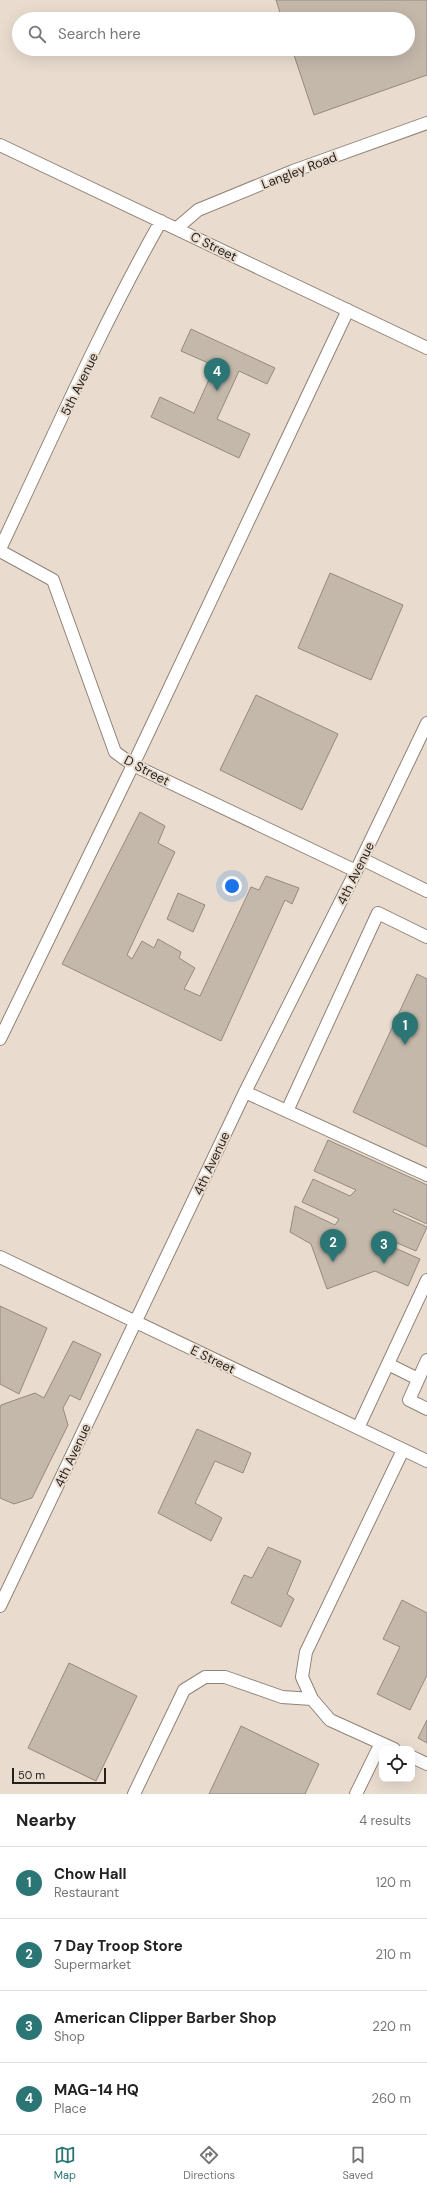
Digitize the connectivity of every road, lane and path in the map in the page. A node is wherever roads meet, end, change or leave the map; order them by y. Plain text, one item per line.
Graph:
1 (427, 123) edge
2 (0, 145) edge
3 (161, 221) junction
4 (177, 228) junction
5 (348, 310) junction
6 (427, 348) edge
7 (0, 550) edge
8 (427, 722) edge
9 (133, 765) junction
10 (362, 859) junction
11 (356, 871) junction
12 (427, 891) edge
13 (427, 937) edge
14 (0, 1038) edge
15 (245, 1092) junction
16 (287, 1112) junction
17 (427, 1175) edge
18 (0, 1256) edge
19 (427, 1280) edge
20 (135, 1321) junction
21 (427, 1360) edge
22 (388, 1364) junction
23 (418, 1379) junction
24 (427, 1409) edge
25 (358, 1428) junction
26 (403, 1450) junction
27 (427, 1461) edge
28 (0, 1606) edge
29 (312, 1699) junction
30 (381, 1743) junction
31 (388, 1746) edge
32 (415, 1758) edge
33 (427, 1764) edge
34 (134, 1794) edge
35 (356, 1794) edge

1 - 4 street, Langley Road
2 - 3 street, C Street
3 - 4 street, C Street
3 - 7 street, 5th Avenue
4 - 5 street, C Street
5 - 6 street, C Street
5 - 9 street
7 - 9 street, D Street
8 - 10 street, 4th Avenue
9 - 11 street, D Street
9 - 14 street
10 - 11 street, 4th Avenue
10 - 12 street
11 - 15 street, 4th Avenue
13 - 16 street
15 - 16 street
15 - 20 street, 4th Avenue
16 - 17 street
18 - 20 street, E Street
19 - 22 street
20 - 25 street, E Street
20 - 28 street, 4th Avenue
21 - 23 street
22 - 23 street
22 - 25 street
23 - 24 street
25 - 26 street, E Street
26 - 27 street, E Street
26 - 29 street
29 - 30 street
29 - 34 street
30 - 31 street
30 - 35 street
32 - 33 street

